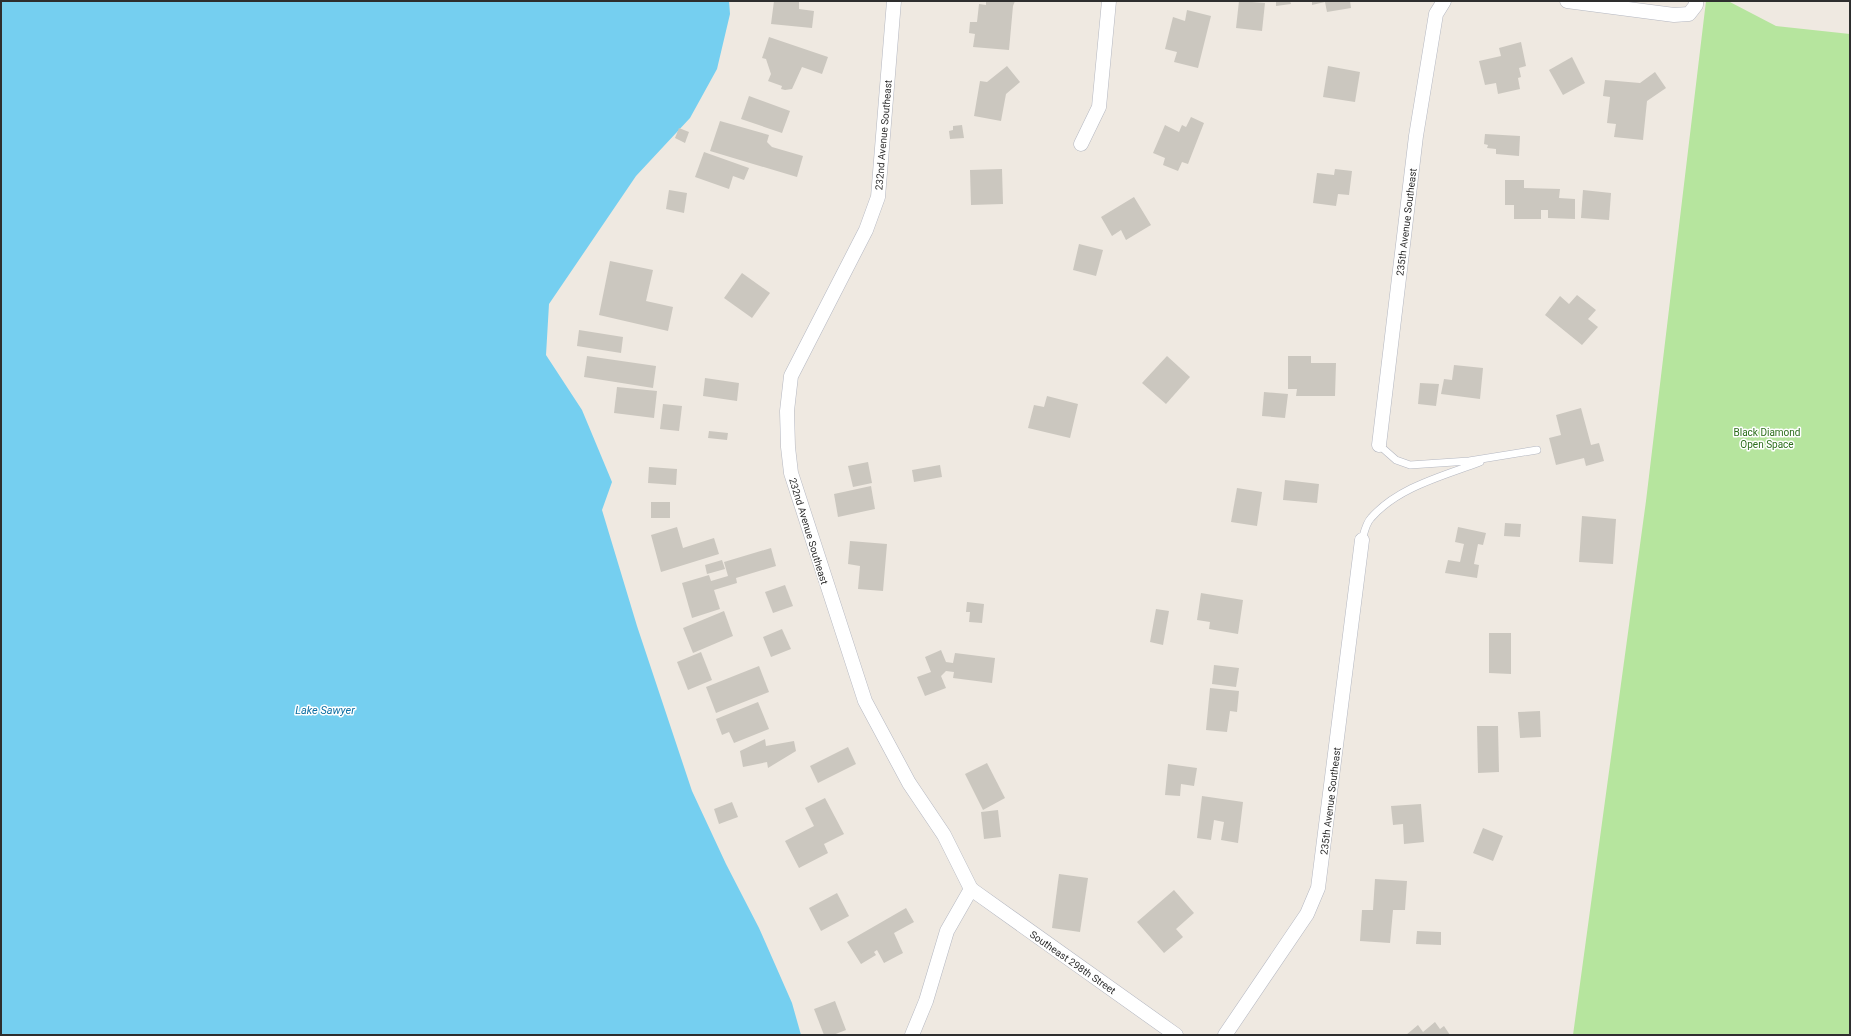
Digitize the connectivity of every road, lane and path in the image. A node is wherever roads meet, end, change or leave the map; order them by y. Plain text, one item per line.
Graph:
1 (894, 1) edge
2 (1109, 1) edge
3 (1444, 1) edge
4 (1567, 1) edge
5 (1696, 1) edge
6 (1081, 144) dead end
7 (1379, 445) joint
8 (1537, 450) dead end
9 (1493, 457) junction
10 (1362, 540) joint
11 (971, 889) junction
12 (912, 1035) edge
13 (1176, 1035) edge
14 (1225, 1035) edge

1 - 11 street, 232nd Avenue Southeast
2 - 6 street
3 - 7 street, 235th Avenue Southeast
4 - 5 street
7 - 9 lane
8 - 9 lane
9 - 10 lane
10 - 14 street, 235th Avenue Southeast
11 - 12 street
11 - 13 street, Southeast 298th Street

